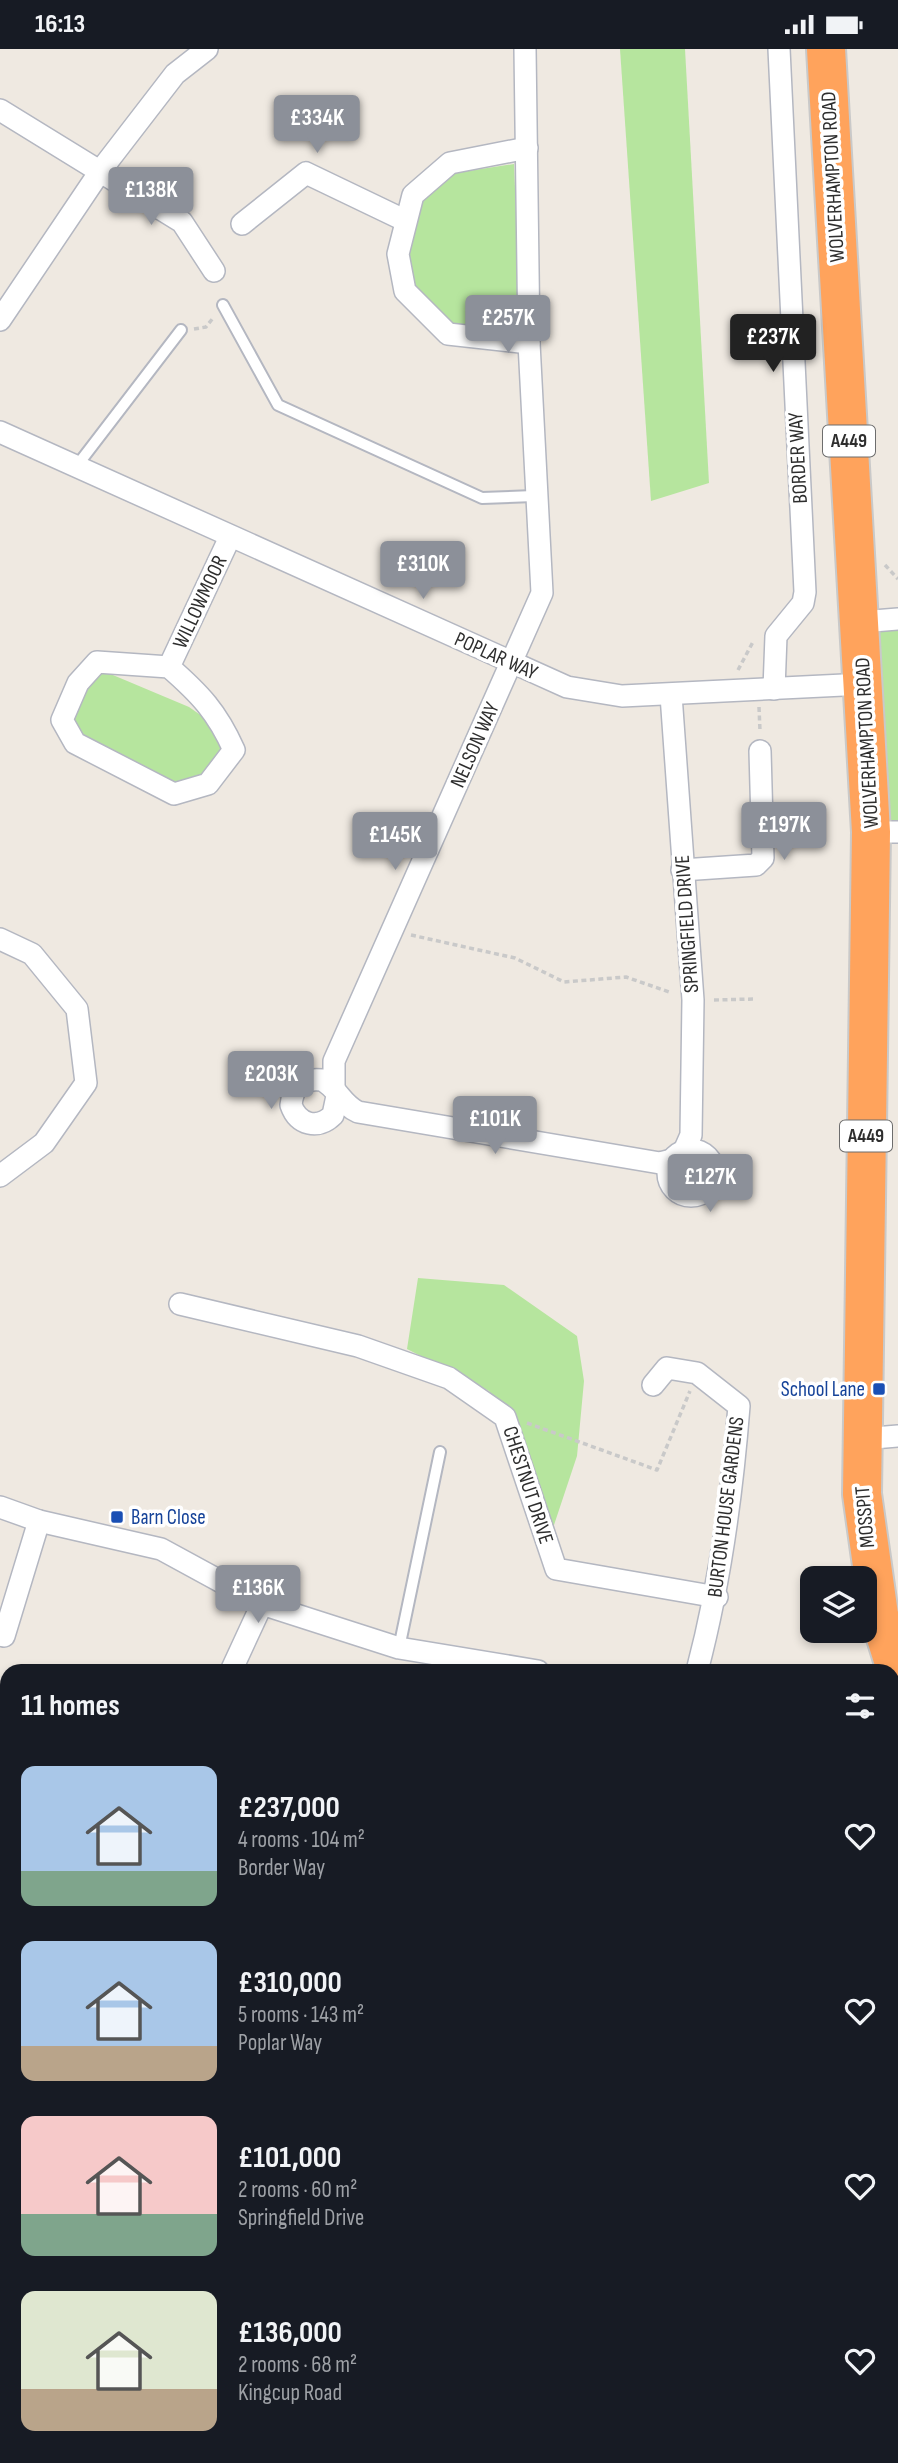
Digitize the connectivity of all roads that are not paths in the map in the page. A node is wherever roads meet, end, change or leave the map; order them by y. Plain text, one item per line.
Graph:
1 (207, 49) edge
2 (525, 49) edge
3 (779, 49) edge
4 (826, 49) edge
5 (0, 110) edge
6 (527, 148) junction
7 (101, 170) junction
8 (404, 220) junction
9 (242, 224) dead end
10 (214, 271) dead end
11 (223, 305) dead end
12 (0, 320) edge
13 (181, 330) dead end
14 (528, 343) junction
15 (0, 432) edge
16 (76, 467) junction
17 (534, 496) junction
18 (230, 537) junction
19 (879, 621) edge
20 (512, 664) junction
21 (169, 667) junction
22 (864, 684) junction
23 (766, 689) junction
24 (671, 695) junction
25 (760, 751) road end
26 (885, 832) edge
27 (682, 870) junction
28 (0, 939) edge
29 (335, 1093) joint
30 (0, 1176) edge
31 (180, 1304) dead end
32 (653, 1385) dead end
33 (880, 1438) edge
34 (440, 1452) dead end
35 (0, 1507) edge
36 (39, 1521) junction
37 (717, 1597) junction
38 (262, 1604) junction
39 (4, 1636) dead end
40 (399, 1648) junction
41 (234, 1664) edge
42 (496, 1664) edge
43 (699, 1664) edge
44 (894, 1664) edge

1 - 7 street
2 - 6 street, NELSON WAY
3 - 23 street, BORDER WAY
4 - 19 highway, WOLVERHAMPTON ROAD / A449
5 - 7 street
6 - 8 street
6 - 14 street, NELSON WAY
7 - 10 street
7 - 12 street
8 - 9 street
8 - 14 street
11 - 17 lane
13 - 16 lane
14 - 17 street, NELSON WAY
15 - 16 street, POPLAR WAY
16 - 18 street, POPLAR WAY
17 - 20 street, NELSON WAY
18 - 20 street, POPLAR WAY
18 - 21 street, WILLOWMOOR
19 - 22 highway, WOLVERHAMPTON ROAD / A449
20 - 24 street, POPLAR WAY
20 - 29 street, NELSON WAY
21 - 21 street, WILLOWMOOR
22 - 23 street, POPLAR WAY
22 - 26 highway, WOLVERHAMPTON ROAD / A449
23 - 24 street, POPLAR WAY
24 - 27 street, SPRINGFIELD DRIVE
25 - 27 street
26 - 33 highway, WOLVERHAMPTON ROAD / A449
27 - 29 street, SPRINGFIELD DRIVE
28 - 30 street
31 - 37 street, CHESTNUT DRIVE
32 - 37 street, BURTON HOUSE GARDENS
33 - 44 highway, MOSSPIT / A449
34 - 40 lane
35 - 36 street
36 - 38 street
36 - 39 street
37 - 43 street, BURTON HOUSE GARDENS
38 - 40 street
38 - 41 street
40 - 42 street

